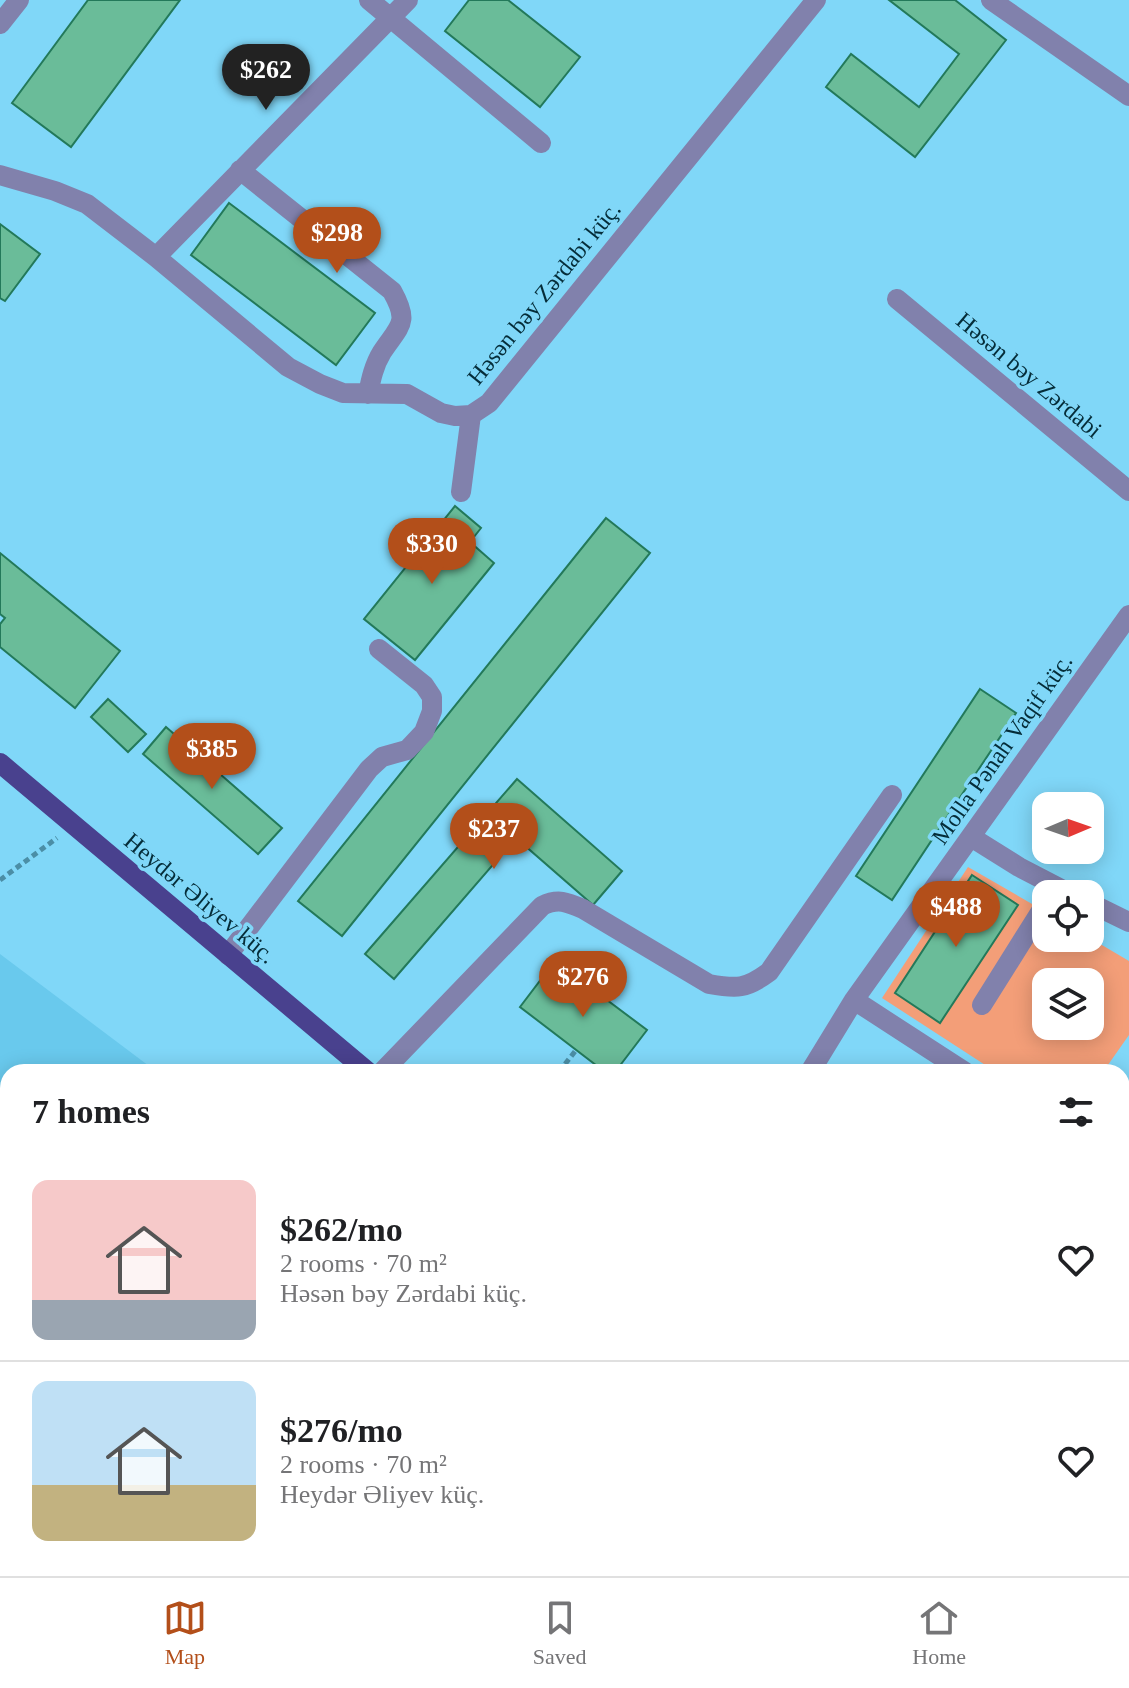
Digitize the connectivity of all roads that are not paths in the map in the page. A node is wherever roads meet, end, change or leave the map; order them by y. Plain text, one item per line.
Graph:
1 (19, 0) edge
2 (369, 0) edge
3 (408, 0) edge
4 (816, 0) edge
5 (991, 0) edge
6 (389, 17) junction
7 (0, 24) edge
8 (1129, 96) edge
9 (541, 143) dead end
10 (240, 170) junction
11 (0, 175) edge
12 (156, 257) junction
13 (897, 299) dead end
14 (368, 394) junction
15 (471, 415) junction
16 (1129, 491) edge
17 (461, 492) dead end
18 (1129, 615) edge
19 (379, 649) dead end
20 (0, 763) edge
21 (892, 795) dead end
22 (971, 837) junction
23 (1034, 880) edge
24 (1104, 910) edge
25 (1129, 922) edge
26 (1032, 931) edge
27 (228, 955) junction
28 (854, 1000) junction
29 (982, 1005) dead end
30 (358, 1064) edge
31 (390, 1064) edge
32 (815, 1064) edge
33 (953, 1064) edge

1 - 7 street
2 - 6 street
3 - 6 street
4 - 15 street, Həsən bəy Zərdabi küç.
5 - 8 street
6 - 9 street
6 - 10 street
10 - 12 street
10 - 14 street
11 - 12 street, Həsən bəy Zərdabi küç.
12 - 14 street, Həsən bəy Zərdabi küç.
13 - 16 street, Həsən bəy Zərdabi
14 - 15 street, Həsən bəy Zərdabi küç.
15 - 17 street
18 - 22 street, Molla Pənah Vaqif küç.
19 - 27 street
20 - 27 main road, Heydər Əliyev küç.
21 - 31 street
22 - 23 street
22 - 28 street, Molla Pənah Vaqif küç.
24 - 25 street
26 - 29 street
27 - 30 main road, Heydər Əliyev küç.
28 - 32 street, Molla Pənah Vaqif küç.
28 - 33 street

